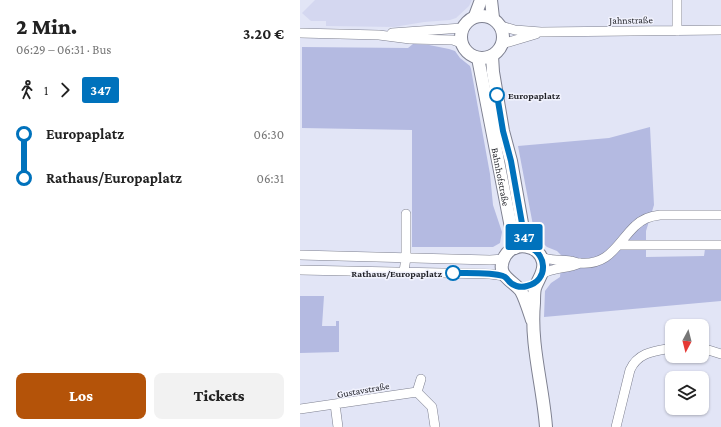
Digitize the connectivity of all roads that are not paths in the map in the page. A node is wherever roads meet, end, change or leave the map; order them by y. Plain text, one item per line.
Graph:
1 (481, 0) edge
2 (491, 0) edge
3 (677, 0) edge
4 (475, 16) junction
5 (497, 22) junction
6 (462, 28) junction
7 (721, 30) edge
8 (677, 31) junction
9 (541, 32) junction
10 (300, 33) edge
11 (379, 35) junction
12 (461, 43) junction
13 (502, 44) junction
14 (492, 56) junction
15 (478, 58) junction
16 (406, 214) dead end
17 (721, 215) edge
18 (721, 245) edge
19 (620, 246) junction
20 (521, 247) junction
21 (300, 255) edge
22 (540, 256) junction
23 (406, 257) junction
24 (504, 259) junction
25 (580, 263) junction
26 (300, 270) edge
27 (404, 272) junction
28 (505, 276) junction
29 (540, 277) junction
30 (514, 285) junction
31 (532, 320) junction
32 (665, 350) edge
33 (709, 350) edge
34 (721, 354) edge
35 (421, 379) dead end
36 (417, 392) junction
37 (335, 404) junction
38 (300, 409) edge
39 (338, 427) edge
40 (435, 427) edge
41 (546, 427) edge
42 (616, 427) edge

1 - 4 main road
2 - 5 main road
3 - 8 street
4 - 5 main road
4 - 6 main road
5 - 9 street, Jahnstraße
5 - 13 main road
6 - 11 street
6 - 12 main road
7 - 8 street, Jahnstraße
8 - 9 street, Jahnstraße
9 - 13 street, Jahnstraße
10 - 11 street
11 - 12 street
12 - 15 main road
13 - 14 main road
14 - 15 main road
14 - 20 main road, Bahnhofstraße
15 - 20 main road, Bahnhofstraße
16 - 23 street
17 - 19 street
18 - 19 street
19 - 25 street
20 - 22 main road
20 - 24 main road
21 - 23 street
22 - 25 street
22 - 29 main road
23 - 24 street
23 - 27 street
24 - 28 main road
25 - 29 street
26 - 27 street
27 - 28 street
28 - 30 main road
29 - 30 main road
29 - 31 main road
30 - 31 main road
31 - 41 main road
32 - 42 street
33 - 34 street
35 - 36 street
36 - 37 street, Gustavstraße
36 - 40 street
37 - 38 street
37 - 39 street, Gustavstraße

